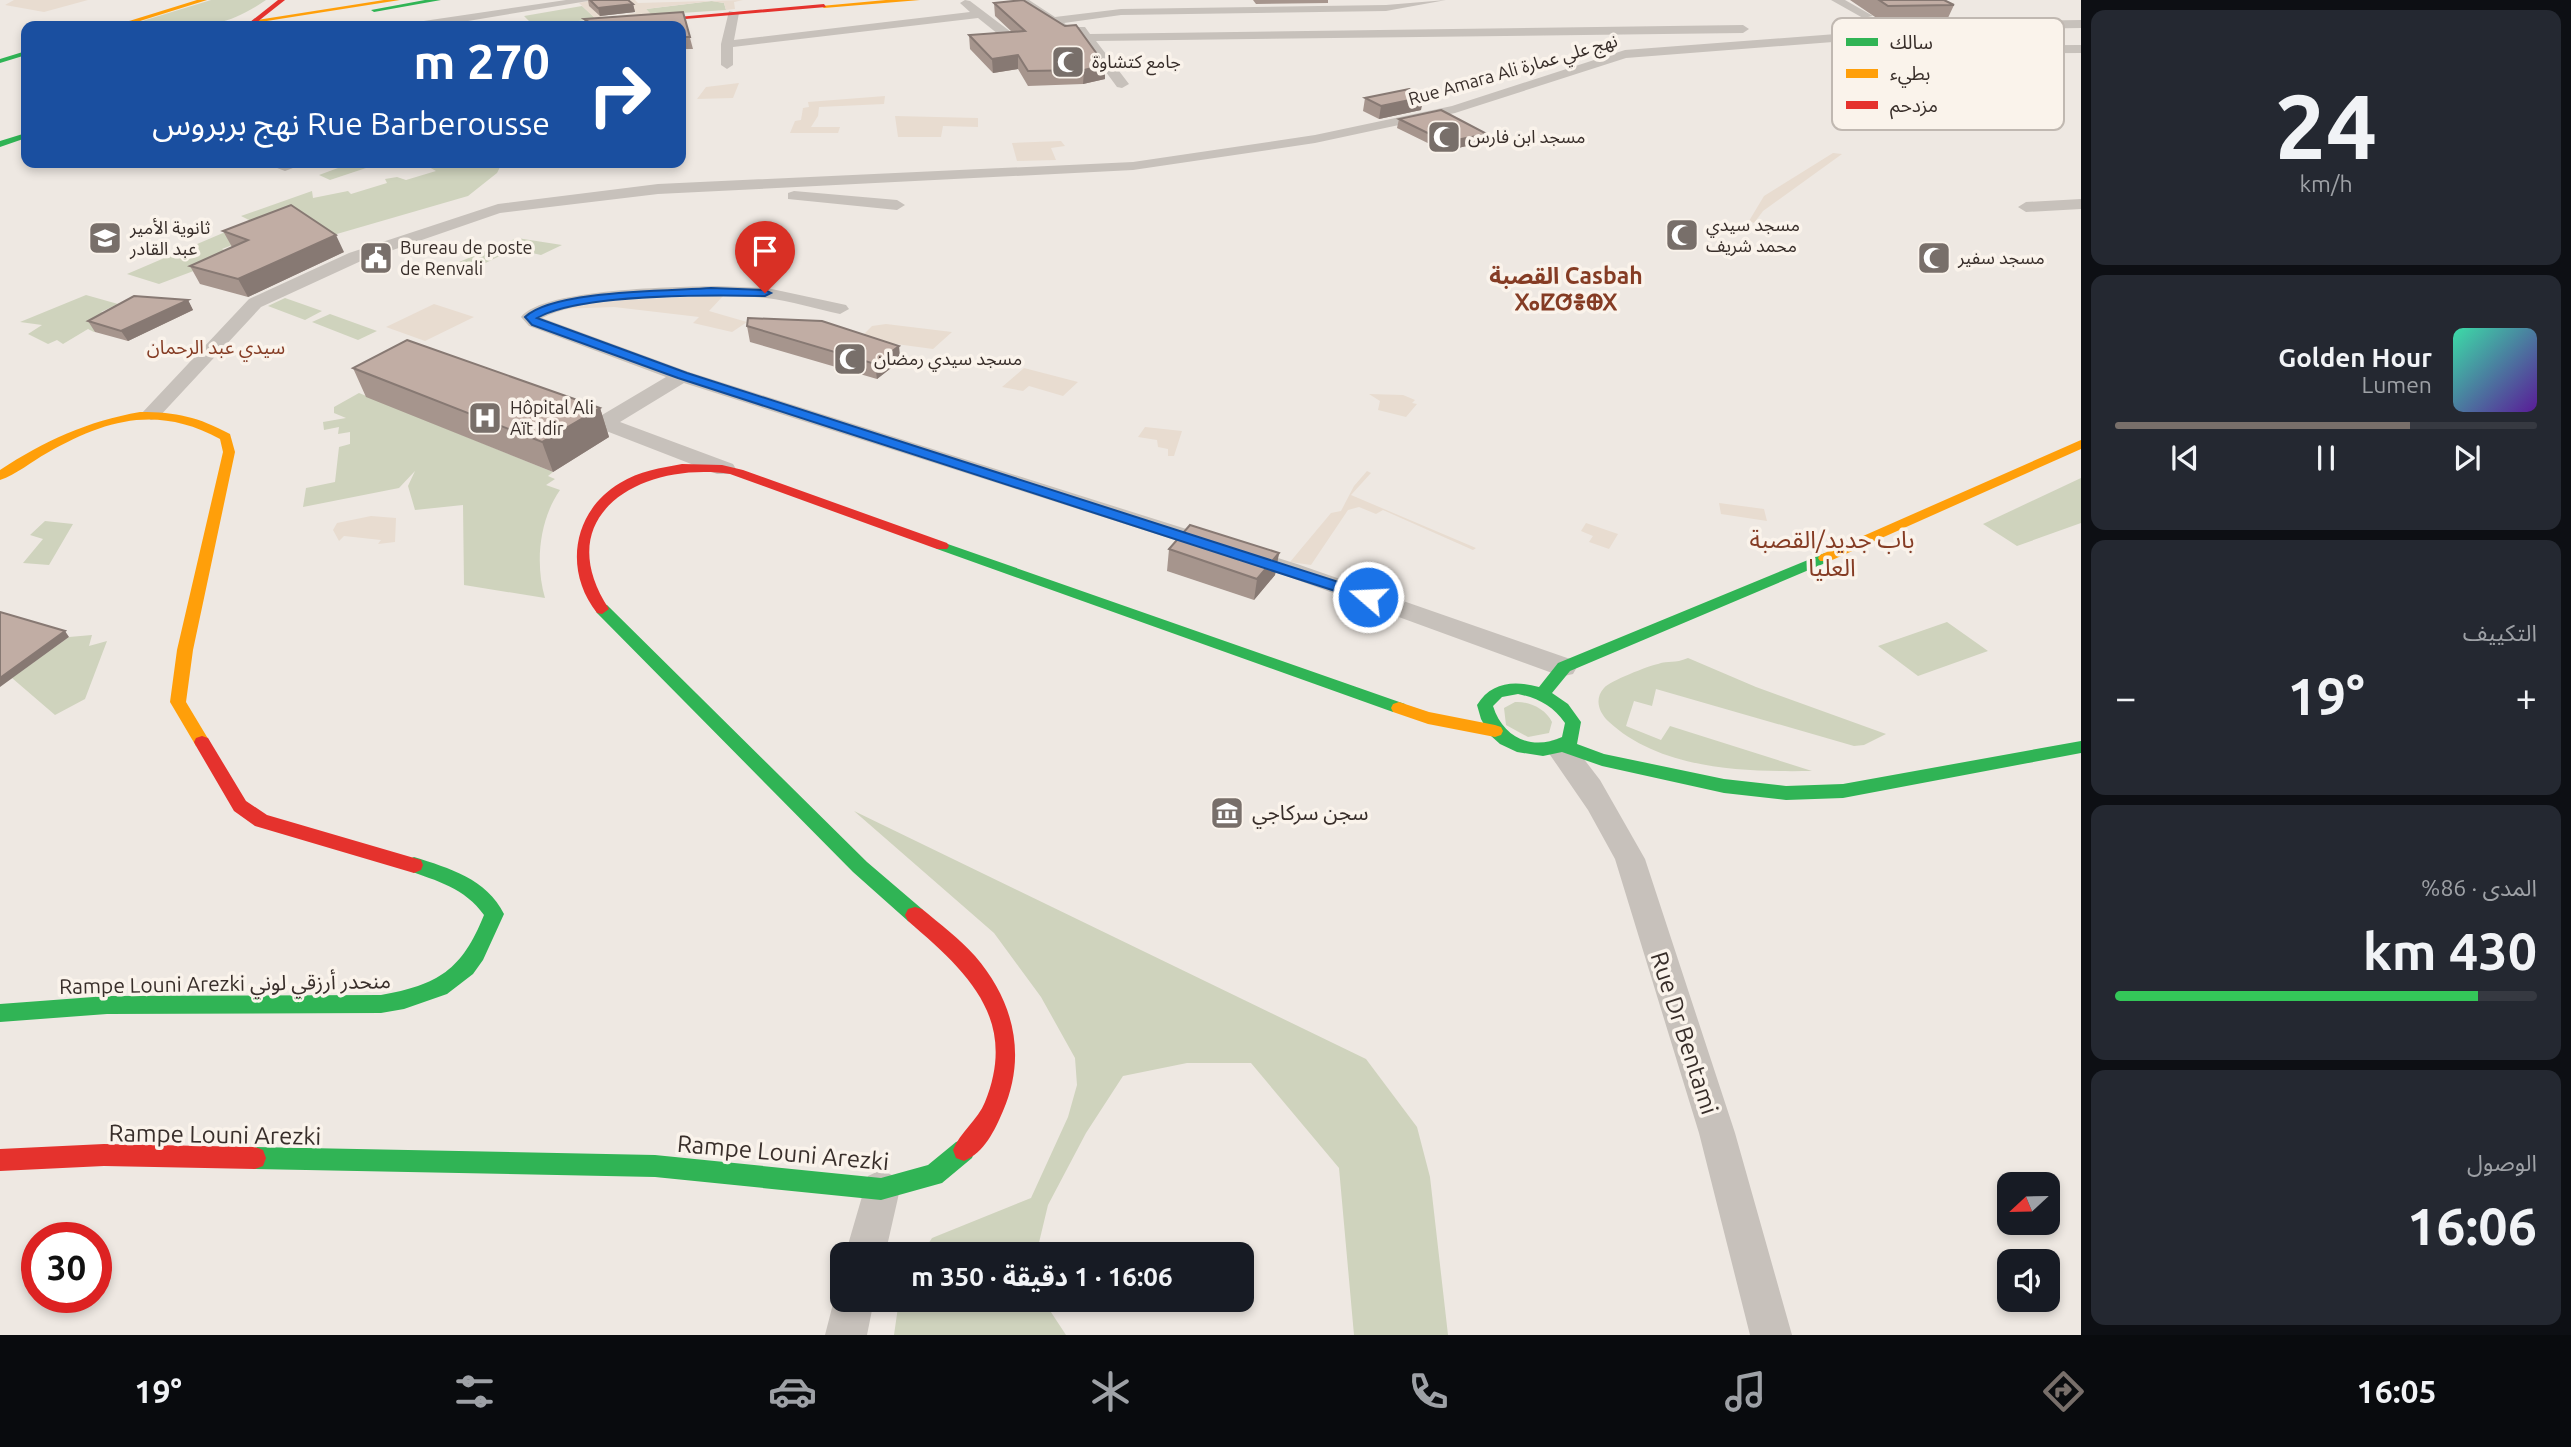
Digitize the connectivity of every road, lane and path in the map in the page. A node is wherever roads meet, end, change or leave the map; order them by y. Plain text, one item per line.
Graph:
1 (204, 0) edge
2 (282, 0) edge
3 (438, 0) edge
4 (588, 0) edge
5 (918, 0) edge
6 (962, 0) edge
7 (1022, 0) edge
8 (1110, 0) edge
9 (1169, 0) edge
10 (1440, 0) edge
11 (1837, 0) edge
12 (399, 3) edge
13 (1188, 11) junction
14 (1131, 12) junction
15 (733, 13) junction
16 (980, 14) junction
17 (1867, 16) dead end
18 (134, 21) edge
19 (259, 21) edge
20 (281, 21) edge
21 (413, 21) edge
22 (450, 21) edge
23 (615, 21) edge
24 (1054, 21) junction
25 (1832, 28) edge
26 (1757, 29) dead end
27 (1782, 29) dead end
28 (1007, 35) edge
29 (1206, 37) junction
30 (1087, 38) junction
31 (1150, 38) junction
32 (1832, 38) edge
33 (727, 44) junction
34 (21, 57) edge
35 (0, 63) edge
36 (21, 64) edge
37 (727, 65) dead end
38 (1122, 84) dead end
39 (21, 139) edge
40 (0, 145) edge
41 (708, 186) junction
42 (2081, 204) edge
43 (897, 205) dead end
44 (2026, 207) dead end
45 (840, 309) dead end
46 (530, 317) joint
47 (682, 376) junction
48 (557, 406) edge
49 (151, 414) junction
50 (604, 423) junction
51 (2081, 444) edge
52 (724, 468) junction
53 (0, 476) edge
54 (1564, 667) junction
55 (1543, 693) junction
56 (1489, 698) junction
57 (1406, 710) junction
58 (1495, 731) junction
59 (1575, 737) junction
60 (2081, 747) edge
61 (1641, 767) junction
62 (0, 1013) edge
63 (0, 1160) edge
64 (881, 1189) junction
65 (868, 1242) edge
66 (851, 1312) edge
67 (846, 1335) edge
68 (1771, 1335) edge

1 - 18 street
2 - 19 street
3 - 12 street
4 - 22 street
5 - 15 street
6 - 16 street
7 - 24 street
8 - 14 street
9 - 13 street
10 - 13 street
11 - 17 street
12 - 20 street
12 - 21 street
13 - 14 street
13 - 29 street
14 - 24 street
14 - 31 street
15 - 23 street
15 - 33 street
16 - 28 street
16 - 33 street
24 - 30 street
25 - 27 street
26 - 29 street
29 - 31 street
30 - 31 street
30 - 38 street
32 - 41 street, Rue Amara Ali نهج علي عمارة
33 - 37 street
34 - 35 street
35 - 36 street
39 - 40 street
41 - 43 street
41 - 49 street, Rue Amara Ali نهج علي عمارة
42 - 44 street
45 - 46 street
46 - 47 street
47 - 50 street
47 - 54 street
48 - 50 street
49 - 53 street, Rampe Louni Arezki منحدر أرزقي لوني
49 - 62 street, Rampe Louni Arezki منحدر أرزقي لوني
50 - 52 street
51 - 54 street
52 - 57 street, Rampe Louni Arezki
52 - 64 street, Rampe Louni Arezki
54 - 55 street
55 - 56 street
55 - 59 street
56 - 57 street
56 - 58 street
57 - 58 street, Rampe Louni Arezki
58 - 59 street
59 - 61 street
59 - 61 street
59 - 68 street, Rue Dr Bentami
60 - 61 street
63 - 64 street, Rampe Louni Arezki
64 - 65 street
66 - 67 street

